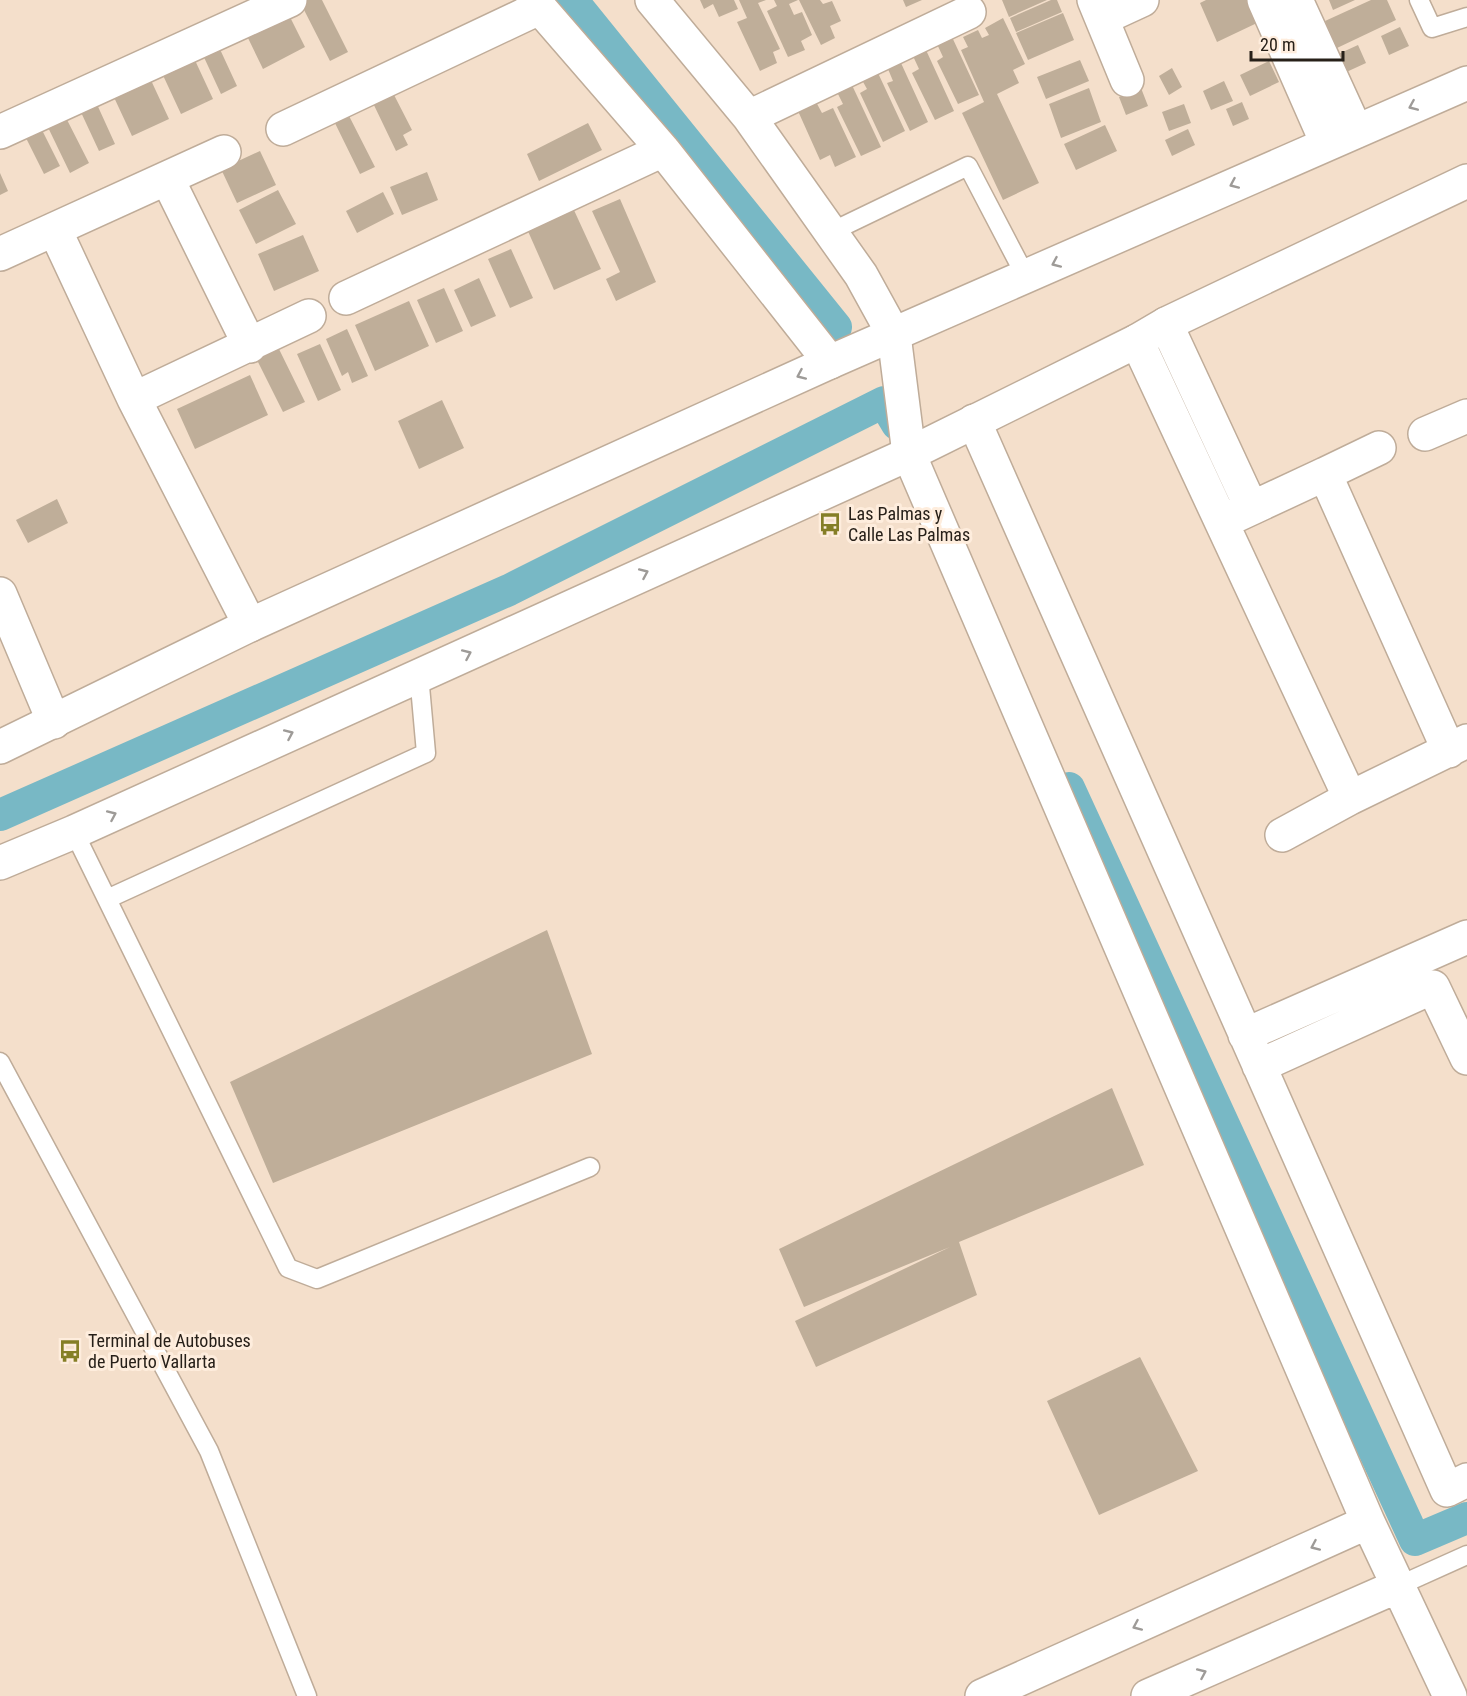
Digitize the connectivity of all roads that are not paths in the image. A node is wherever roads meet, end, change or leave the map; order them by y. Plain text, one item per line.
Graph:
1 (290, 0) edge
2 (652, 0) edge
3 (1142, 0) edge
4 (1264, 0) edge
5 (1296, 0) edge
6 (1419, 0) edge
7 (536, 4) edge
8 (1098, 9) edge
9 (969, 12) dead end
10 (1467, 16) edge
11 (1127, 80) dead end
12 (1467, 83) edge
13 (749, 117) junction
14 (283, 129) dead end
15 (0, 132) edge
16 (1341, 137) junction
17 (663, 150) junction
18 (224, 152) dead end
19 (167, 178) junction
20 (1467, 181) edge
21 (55, 230) junction
22 (831, 232) junction
23 (0, 254) edge
24 (1026, 277) junction
25 (346, 298) dead end
26 (309, 316) dead end
27 (1166, 324) junction
28 (894, 335) junction
29 (1137, 341) junction
30 (250, 346) junction
31 (830, 362) junction
32 (134, 399) junction
33 (1467, 416) edge
34 (974, 421) junction
35 (1425, 434) dead end
36 (1379, 448) dead end
37 (909, 454) junction
38 (1325, 474) junction
39 (1251, 507) junction
40 (1222, 522) junction
41 (0, 594) edge
42 (250, 626) junction
43 (419, 675) junction
44 (54, 722) junction
45 (1458, 746) edge
46 (0, 747) edge
47 (1350, 798) junction
48 (74, 832) junction
49 (1282, 835) dead end
50 (0, 863) edge
51 (107, 899) junction
52 (1467, 937) edge
53 (1245, 1035) junction
54 (1467, 1058) edge
55 (0, 1062) edge
56 (1259, 1066) junction
57 (590, 1167) dead end
58 (1467, 1480) edge
59 (1368, 1522) junction
60 (1467, 1555) edge
61 (1398, 1587) junction
62 (307, 1696) edge
63 (982, 1696) edge
64 (1148, 1696) edge
65 (1450, 1696) edge

1 - 15 street
2 - 13 street
3 - 8 street
4 - 16 street
5 - 16 street
6 - 10 lane
7 - 14 street
7 - 17 street
8 - 11 street
9 - 13 street
12 -> 16 street
13 - 22 street
16 -> 24 street
17 - 25 street
17 - 31 street
18 - 19 street
19 - 21 street
19 - 30 street
20 - 27 street
21 - 23 street
21 - 32 street
22 - 24 lane
22 - 28 street
24 - 28 street
26 - 30 street
27 - 29 street
27 - 39 street
28 - 31 street
28 - 37 street
29 - 34 street
29 - 40 street
30 - 32 street
31 -> 42 street
32 - 42 street
33 - 35 street
34 - 37 street
34 - 53 street
36 - 38 street
43 -> 37 street
37 - 59 street
38 - 39 street
38 - 45 street
39 - 40 street
40 - 47 street
41 - 44 street
42 - 44 street
48 -> 43 street
43 - 51 lane
44 - 46 street
45 - 47 street
47 - 49 street
48 - 50 street
48 - 51 lane
51 - 57 lane
52 - 53 street
53 - 56 street
54 - 56 street
55 - 62 lane
56 - 58 street
59 - 61 street
59 -> 63 street
60 - 61 lane
64 -> 61 street
61 - 65 street

